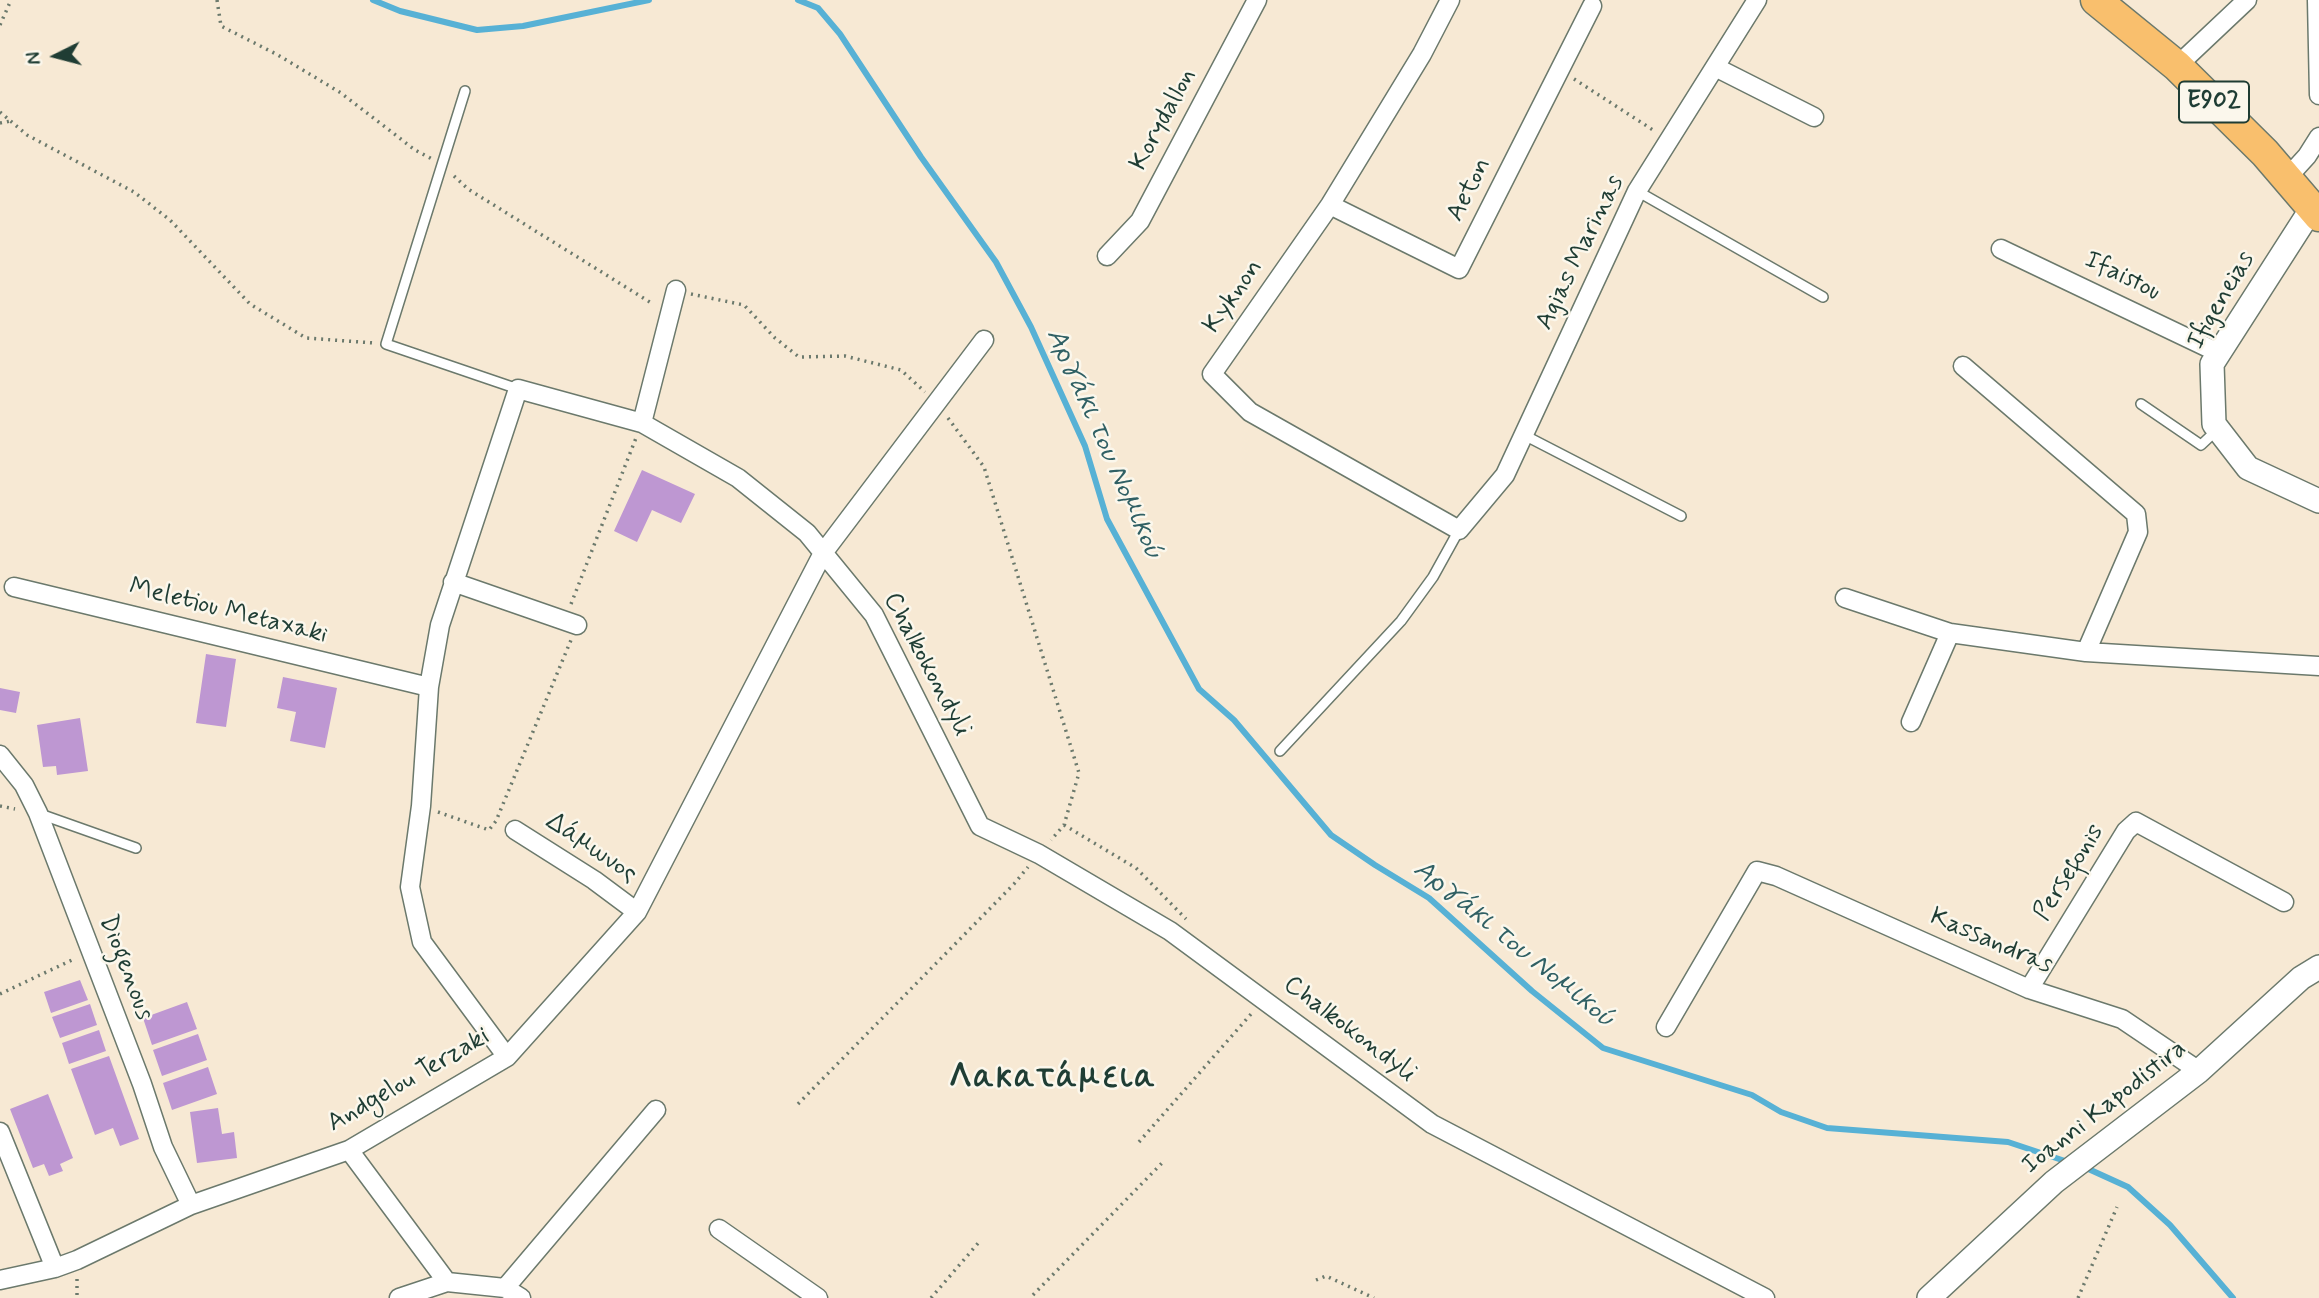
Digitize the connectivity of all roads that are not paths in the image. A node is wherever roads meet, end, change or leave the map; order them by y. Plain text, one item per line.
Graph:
1 (1257, 0) edge
2 (1450, 0) edge
3 (1757, 0) edge
4 (2096, 0) edge
5 (2247, 0) edge
6 (2317, 0) edge
7 (1592, 6) dead end
8 (2178, 66) junction
9 (1715, 67) junction
10 (465, 90) dead end
11 (2319, 95) edge
12 (1814, 117) dead end
13 (2319, 138) edge
14 (2286, 180) junction
15 (1637, 191) junction
16 (1331, 205) junction
17 (2315, 212) edge
18 (2001, 248) dead end
19 (1107, 256) dead end
20 (676, 290) road end
21 (1823, 297) dead end
22 (984, 340) dead end
23 (2219, 353) junction
24 (1964, 366) dead end
25 (518, 389) junction
26 (2141, 404) dead end
27 (642, 423) junction
28 (2218, 429) junction
29 (1524, 435) junction
30 (2319, 501) edge
31 (1681, 516) dead end
32 (1459, 530) junction
33 (823, 553) junction
34 (453, 582) junction
35 (14, 587) dead end
36 (1846, 598) dead end
37 (571, 623) road end
38 (1951, 634) junction
39 (2086, 652) junction
40 (2319, 666) edge
41 (429, 687) junction
42 (1911, 722) dead end
43 (1280, 751) dead end
44 (0, 755) edge
45 (38, 813) junction
46 (515, 830) dead end
47 (136, 848) dead end
48 (2284, 902) dead end
49 (637, 912) junction
50 (2319, 967) edge
51 (2029, 989) junction
52 (1666, 1027) dead end
53 (507, 1057) junction
54 (2199, 1071) junction
55 (656, 1110) dead end
56 (0, 1132) edge
57 (349, 1150) junction
58 (191, 1205) junction
59 (719, 1228) dead end
60 (55, 1268) junction
61 (0, 1280) edge
62 (447, 1282) junction
63 (505, 1288) junction
64 (399, 1298) edge
65 (521, 1298) edge
66 (818, 1298) edge
67 (1765, 1298) edge
68 (1930, 1298) edge

1 - 19 street, Korydallon
2 - 16 street, Kyknon
3 - 9 street, Agias Marinas
4 - 8 main road, E902
5 - 8 street
6 - 11 street
7 - 16 street, Aeton
8 - 14 main road, E902
9 - 12 street
9 - 15 street, Agias Marinas
10 - 25 lane
13 - 14 street
14 - 17 main road, E902
15 - 21 lane
15 - 29 street, Agias Marinas
16 - 32 street, Kyknon
17 - 23 street, Ifigeneias
18 - 23 street, Ifaistou
20 - 27 street
22 - 33 street, Andgelou Terzaki
23 - 28 street, Ifigeneias
24 - 39 street
25 - 27 street, Chalkokondyli
25 - 34 street
26 - 28 lane
27 - 33 street, Chalkokondyli
28 - 30 street, Ifigeneias
29 - 31 lane
29 - 32 street, Agias Marinas
32 - 43 lane
33 - 49 street, Andgelou Terzaki
33 - 67 street, Chalkokondyli
34 - 37 street
34 - 41 street
35 - 41 street, Meletiou Metaxaki
36 - 38 street
38 - 39 street
38 - 42 street
39 - 40 street
41 - 53 street
44 - 45 street, Diogenous
45 - 47 lane
45 - 58 street, Diogenous
46 - 49 street, Δάμωνος
48 - 51 street, Persefonis
49 - 53 street, Andgelou Terzaki
50 - 54 street, Ioanni Kapodistira
51 - 52 street, Kassandras
51 - 54 street, Kassandras
53 - 57 street, Andgelou Terzaki
54 - 68 street, Ioanni Kapodistira
55 - 63 street
56 - 60 street
57 - 58 street, Andgelou Terzaki
57 - 62 street
58 - 60 street, Andgelou Terzaki
59 - 66 street
60 - 61 street, Andgelou Terzaki
62 - 63 street
62 - 64 street
63 - 65 street

